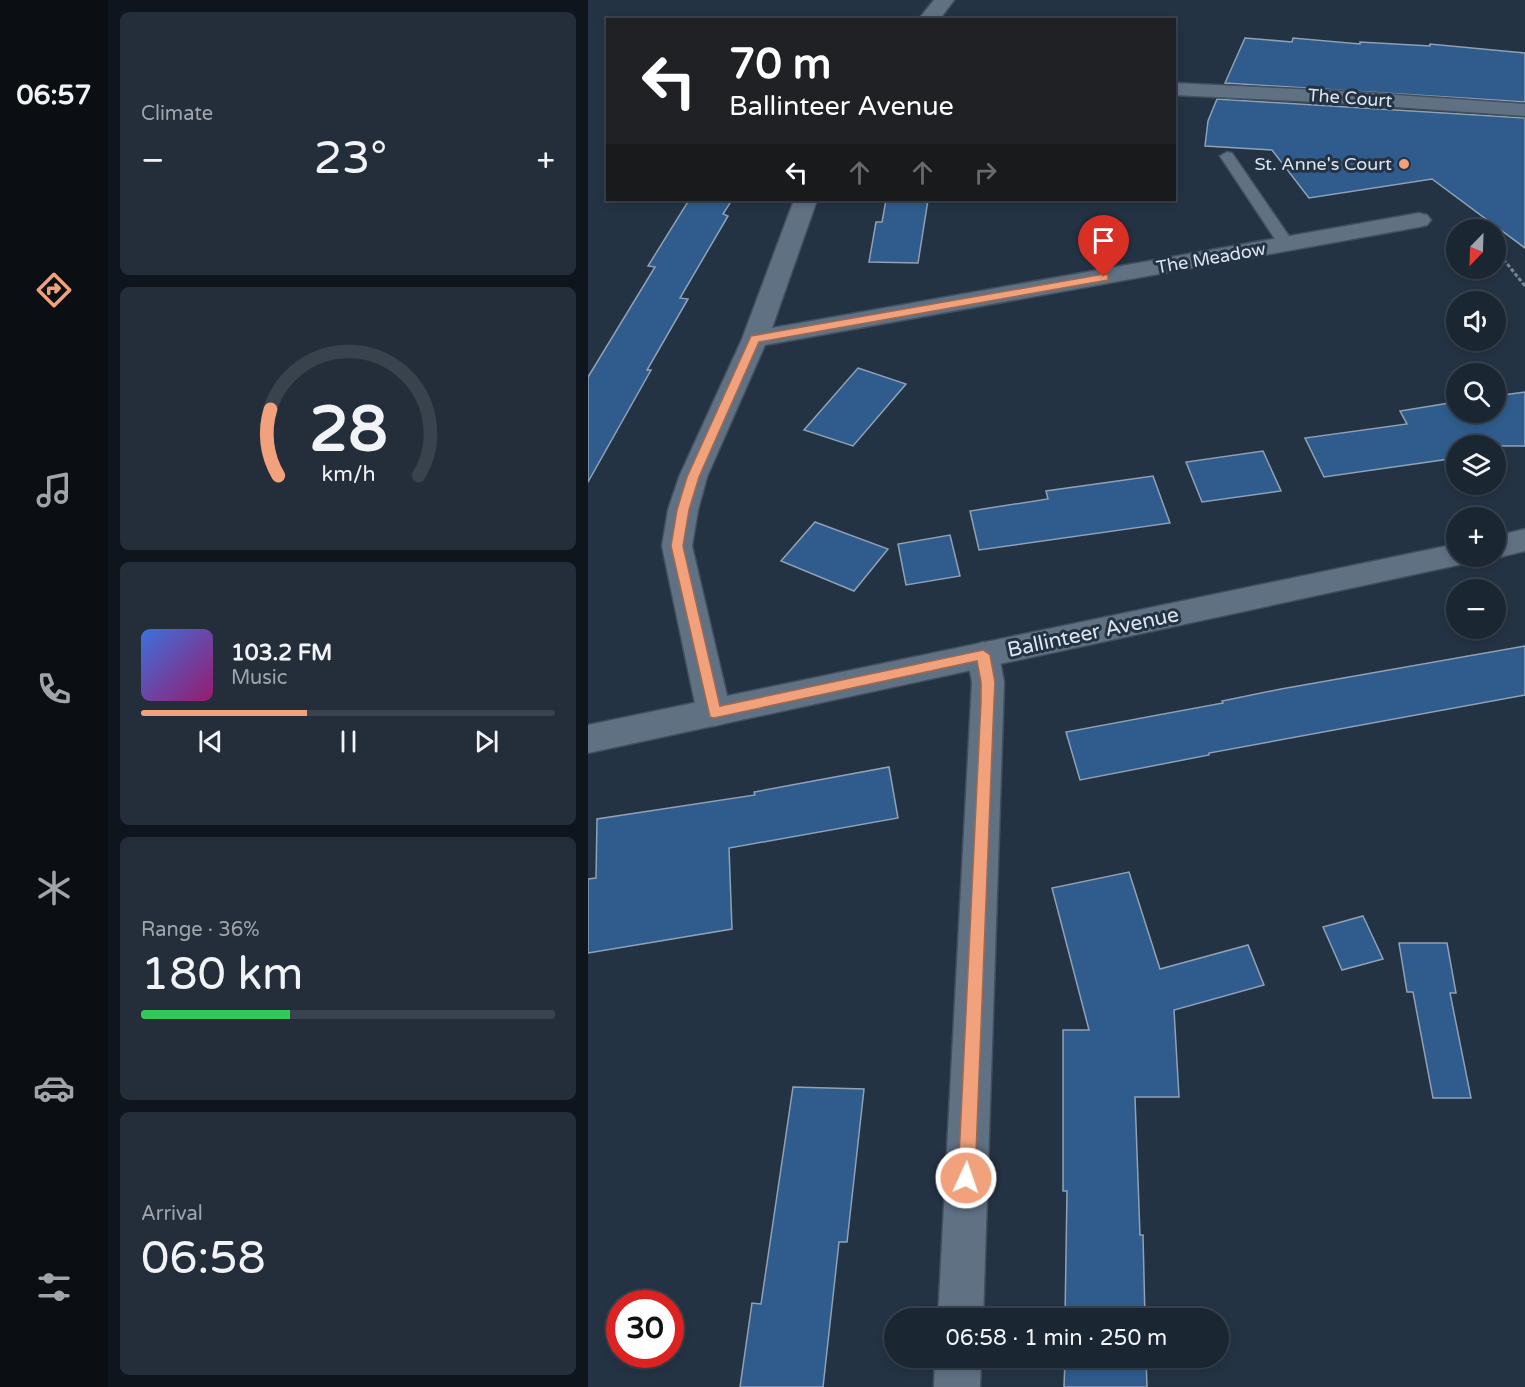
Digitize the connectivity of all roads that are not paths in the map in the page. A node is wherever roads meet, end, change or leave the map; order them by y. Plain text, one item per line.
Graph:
1 (945, 0) edge
2 (930, 18) edge
3 (1176, 89) edge
4 (1525, 110) edge
5 (1227, 156) dead end
6 (805, 201) edge
7 (1419, 220) dead end
8 (1287, 244) junction
9 (755, 339) junction
10 (1525, 540) edge
11 (1506, 545) edge
12 (1446, 557) edge
13 (983, 655) junction
14 (714, 713) junction
15 (588, 739) edge
16 (960, 1308) edge
17 (958, 1368) edge
18 (957, 1387) edge

1 - 2 street
3 - 4 street, The Court
5 - 8 lane
6 - 9 street
7 - 8 street, The Meadow
8 - 9 street, The Meadow
9 - 14 street
10 - 11 street
12 - 13 street, Ballinteer Avenue
13 - 14 street, Ballinteer Avenue
13 - 16 street
14 - 15 street, Ballinteer Avenue
17 - 18 street

